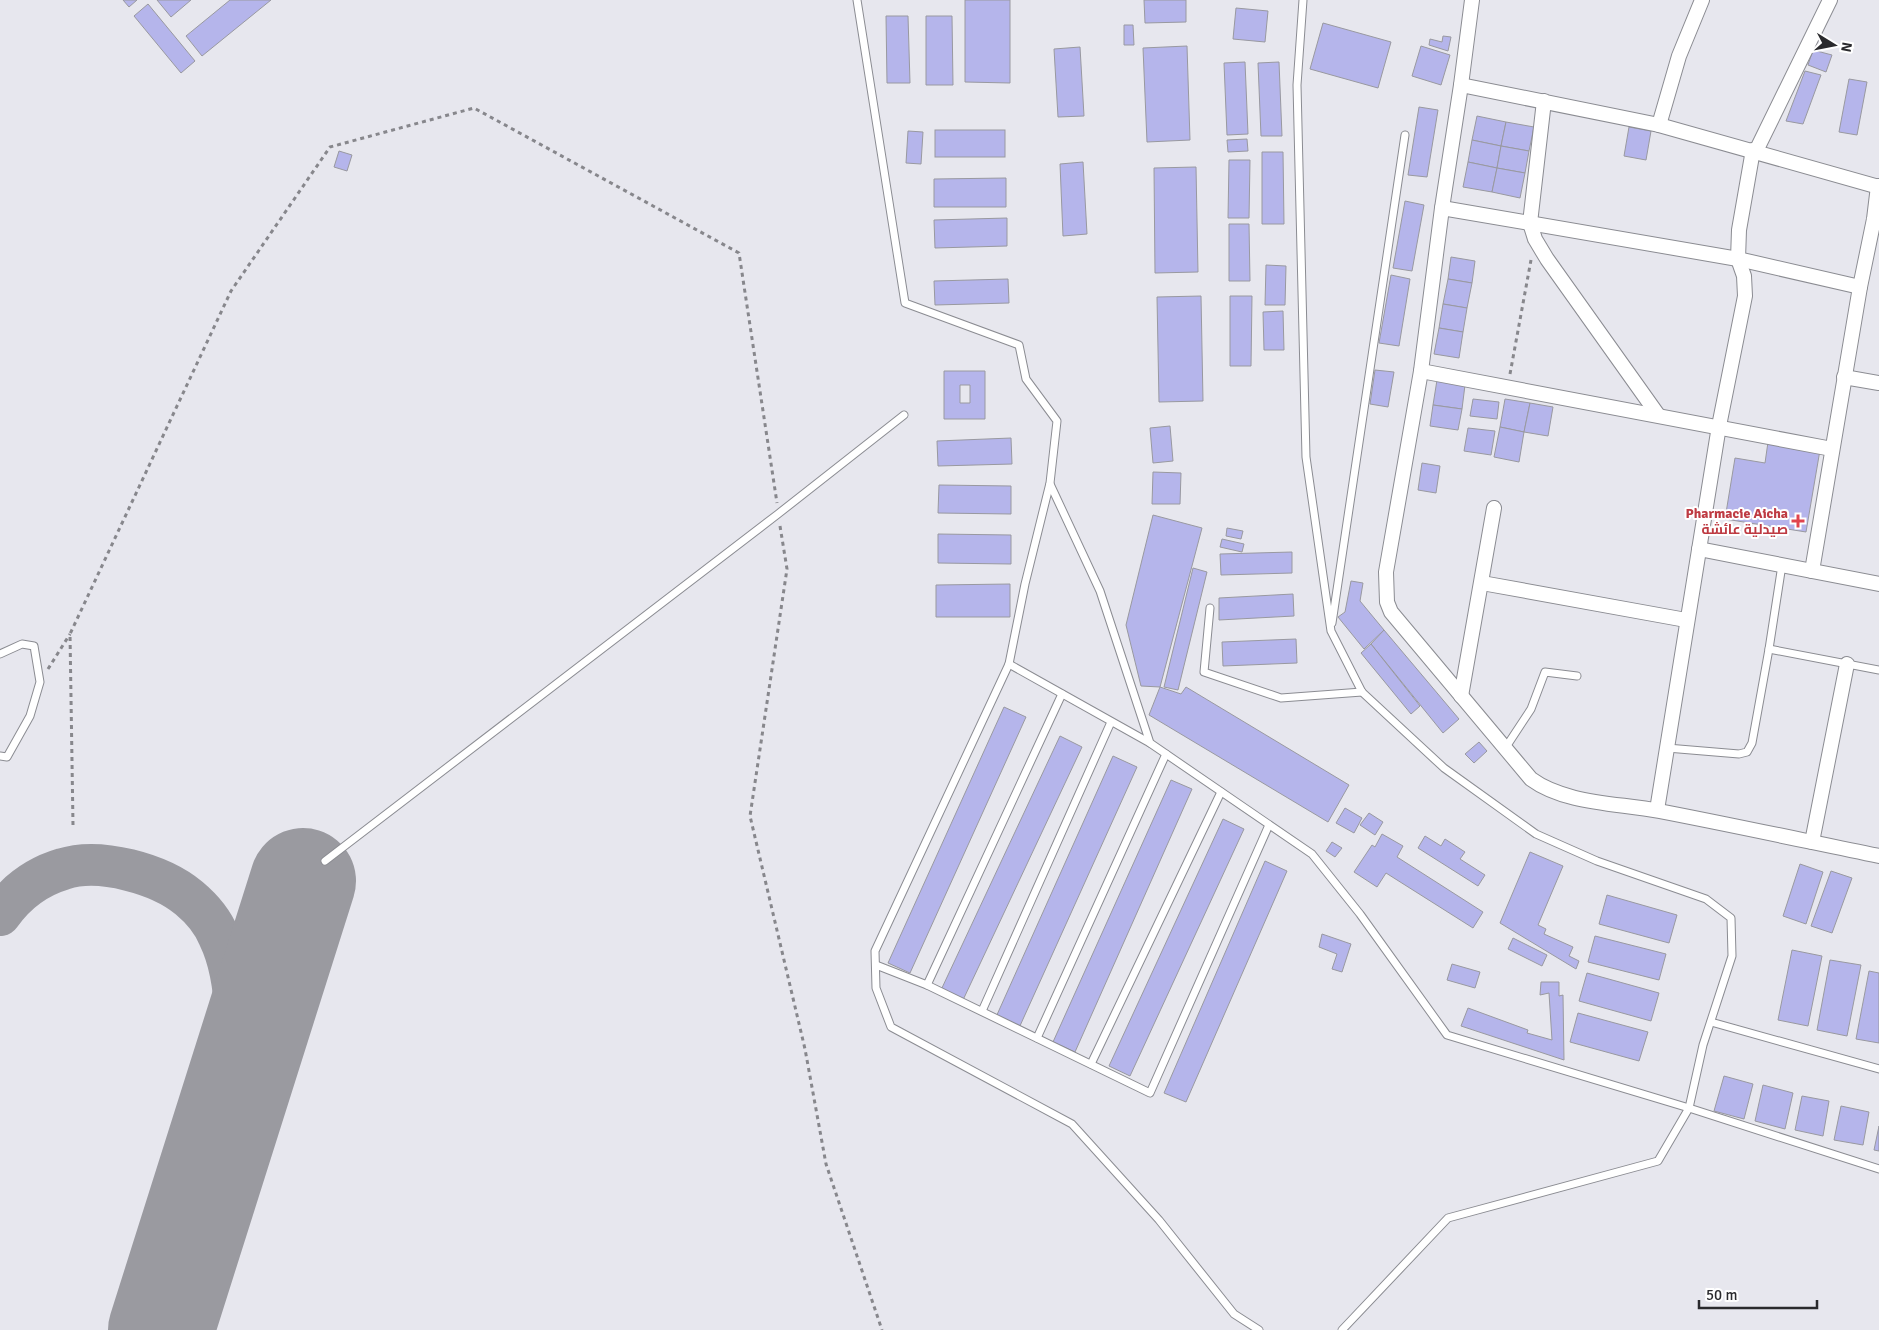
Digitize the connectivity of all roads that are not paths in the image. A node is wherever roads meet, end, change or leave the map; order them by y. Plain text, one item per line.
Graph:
1 (858, 0) edge
2 (1303, 0) edge
3 (1472, 0) edge
4 (1702, 0) edge
5 (1830, 0) edge
6 (1461, 85) junction
7 (1544, 101) junction
8 (1660, 125) junction
9 (1405, 135) dead end
10 (1754, 151) junction
11 (1878, 186) edge
12 (1442, 208) junction
13 (1877, 219) edge
14 (1530, 223) junction
15 (1738, 259) junction
16 (1860, 287) junction
17 (1421, 371) junction
18 (1844, 377) junction
19 (1879, 383) edge
20 (904, 415) dead end
21 (1658, 415) junction
22 (1719, 426) junction
23 (1832, 449) junction
24 (1050, 483) junction
25 (1494, 508) dead end
26 (1699, 549) junction
27 (1782, 565) junction
28 (1812, 571) junction
29 (1482, 583) junction
30 (1879, 584) edge
31 (1210, 608) dead end
32 (1686, 620) junction
33 (1331, 631) junction
34 (1769, 649) junction
35 (0, 654) edge
36 (1009, 664) junction
37 (1847, 664) junction
38 (1879, 670) edge
39 (1577, 676) dead end
40 (1362, 692) junction
41 (1062, 694) junction
42 (1462, 696) junction
43 (1111, 722) junction
44 (1150, 743) junction
45 (1506, 748) junction
46 (1666, 748) junction
47 (1166, 754) junction
48 (0, 756) edge
49 (1221, 792) junction
50 (1656, 810) junction
51 (1269, 825) junction
52 (1812, 842) junction
53 (1879, 856) edge
54 (325, 861) dead end
55 (876, 965) junction
56 (927, 985) junction
57 (982, 1011) junction
58 (1711, 1022) junction
59 (1037, 1038) junction
60 (1091, 1064) junction
61 (1879, 1069) edge
62 (1689, 1108) junction
63 (1879, 1169) edge
64 (1259, 1330) edge
65 (1342, 1330) edge

1 - 24 lane
2 - 33 lane
3 - 6 street
4 - 8 street
5 - 10 street
6 - 7 street
6 - 12 street
7 - 8 street
7 - 14 street
8 - 10 street
9 - 33 lane
10 - 11 street
10 - 15 street
11 - 13 street
12 - 14 street
12 - 17 street
13 - 16 street
14 - 15 street
14 - 21 street
15 - 16 street
15 - 22 street
16 - 18 street
17 - 21 street
17 - 42 street
18 - 19 street
18 - 23 street
20 - 54 lane
21 - 22 street
22 - 23 street
22 - 26 street
23 - 28 street
24 - 36 lane
24 - 44 lane
25 - 29 street
26 - 27 street
26 - 32 street
27 - 28 street
27 - 34 lane
28 - 30 street
29 - 32 street
29 - 42 street
31 - 40 lane
32 - 46 street
33 - 40 lane
34 - 37 lane
34 - 46 lane
35 - 48 lane
36 - 41 lane
36 - 55 lane
37 - 38 lane
37 - 52 street
39 - 45 lane
40 - 58 lane
41 - 43 lane
41 - 56 lane
42 - 45 street
43 - 44 lane
43 - 57 lane
44 - 47 lane
45 - 50 street
46 - 50 street
47 - 49 lane
47 - 59 lane
49 - 51 lane
49 - 60 lane
50 - 52 street
51 - 60 lane
51 - 62 lane
52 - 53 street
55 - 56 lane
55 - 64 lane
56 - 57 lane
57 - 59 lane
58 - 61 lane
58 - 62 lane
59 - 60 lane
62 - 63 lane
62 - 65 lane

